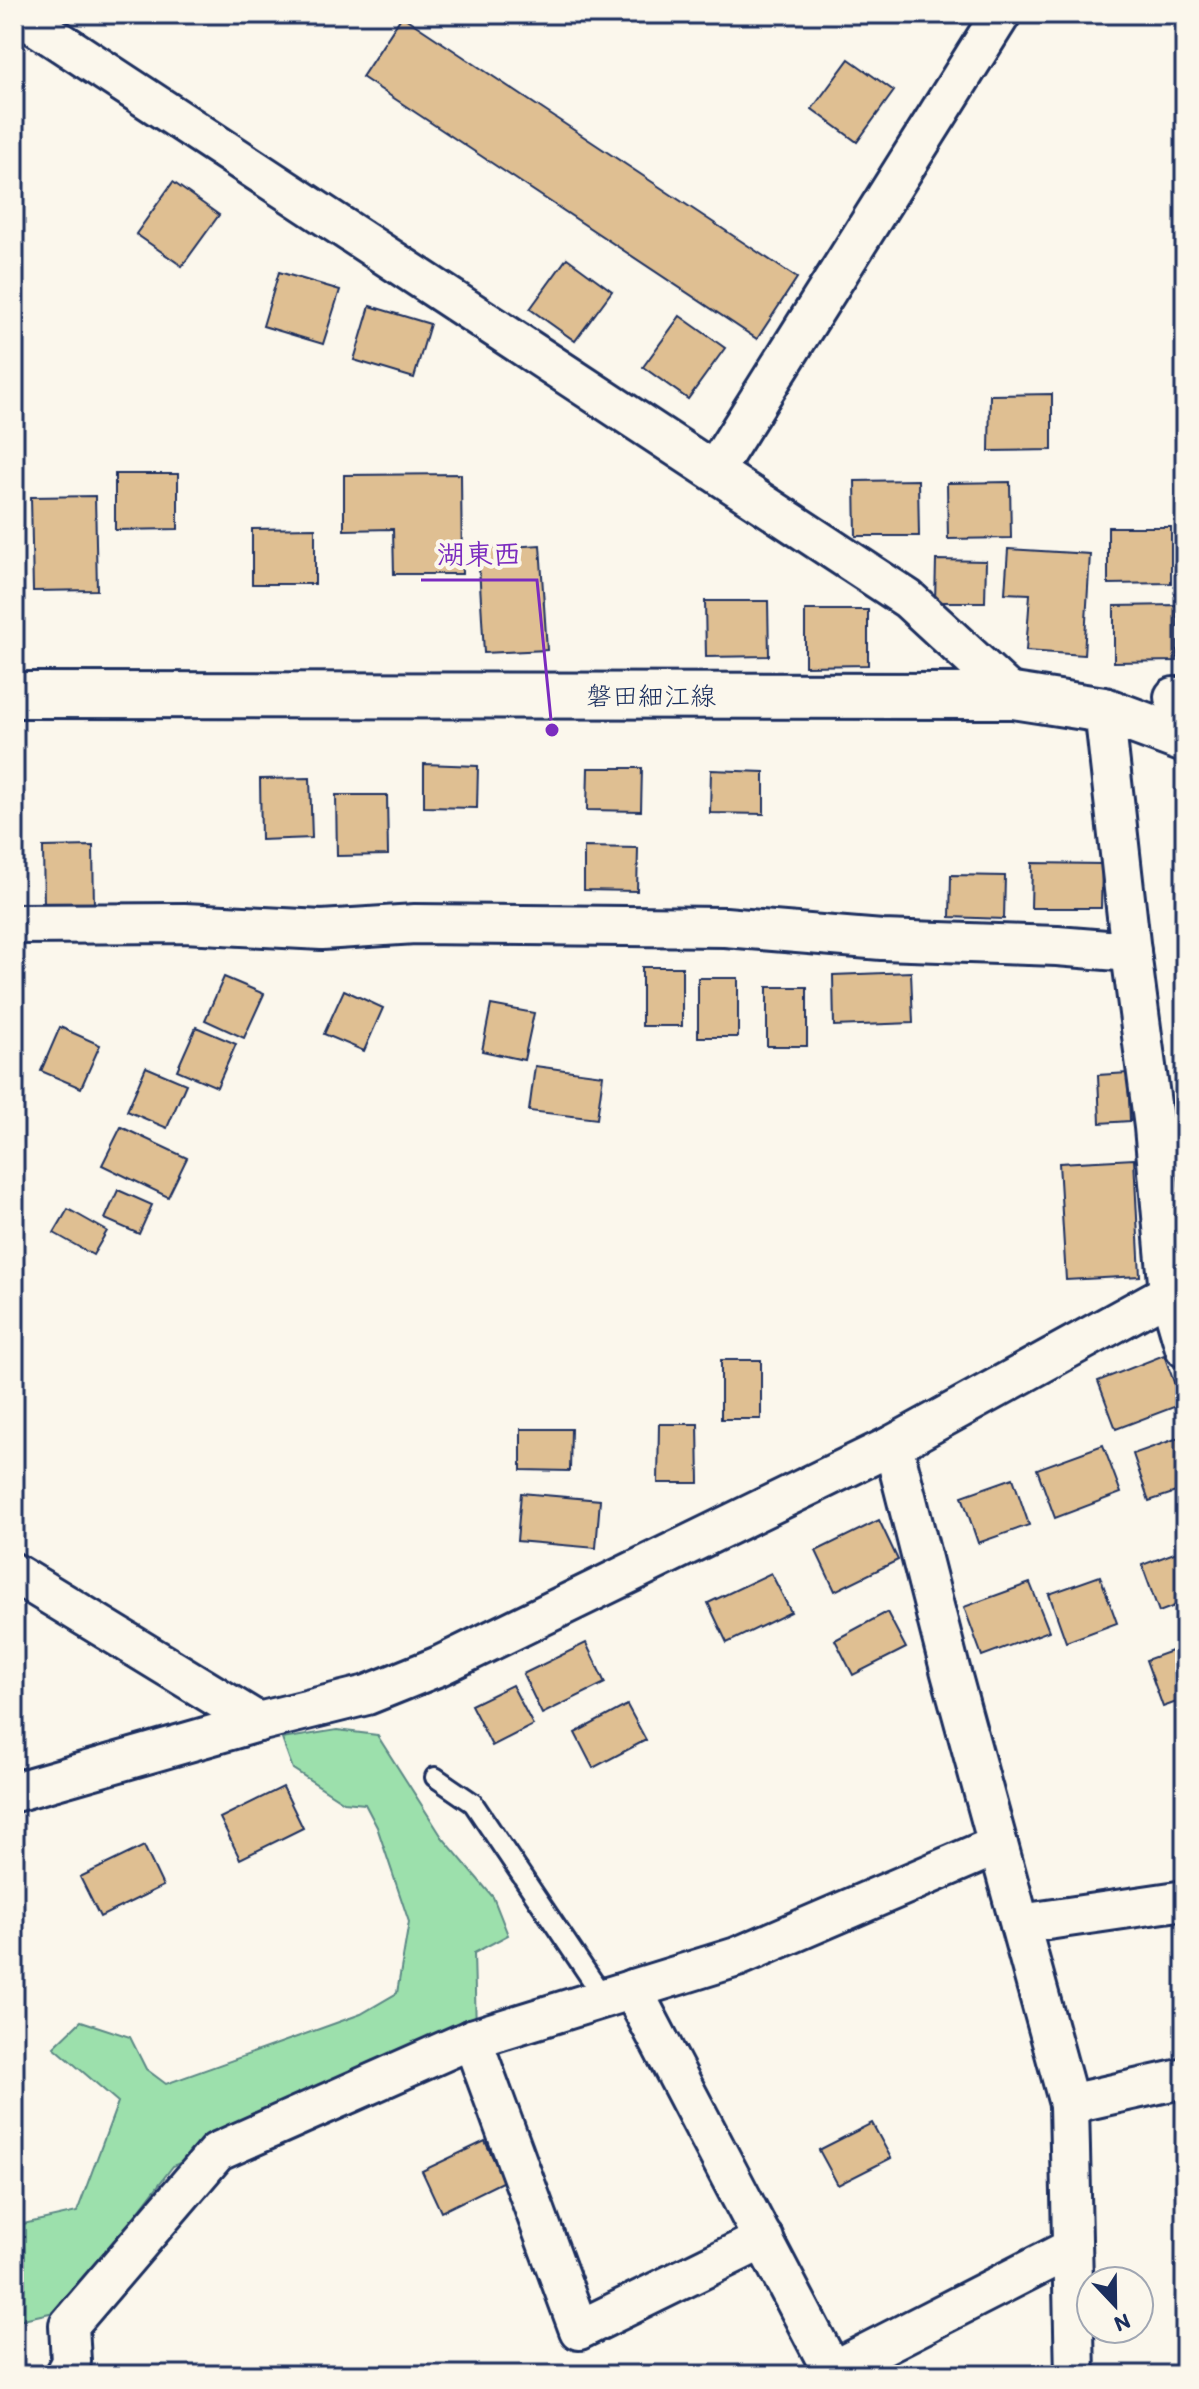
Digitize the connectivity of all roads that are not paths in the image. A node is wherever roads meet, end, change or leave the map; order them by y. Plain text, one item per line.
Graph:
1 (18, 14) edge
2 (1001, 14) edge
3 (714, 471) junction
4 (14, 695) edge
5 (1013, 696) junction
6 (1104, 710) junction
7 (1185, 740) edge
8 (14, 924) edge
9 (1131, 952) junction
10 (1177, 1289) edge
11 (1185, 1348) edge
12 (893, 1445) junction
13 (14, 1573) edge
14 (258, 1722) junction
15 (435, 1777) dead end
16 (14, 1792) edge
17 (998, 1845) junction
18 (1185, 1900) edge
19 (1020, 1924) junction
20 (618, 1993) junction
21 (472, 2039) junction
22 (1185, 2078) edge
23 (1069, 2104) junction
24 (764, 2239) junction
25 (1072, 2248) junction
26 (828, 2373) edge
27 (64, 2375) edge
28 (1075, 2375) edge

1 - 3 street
2 - 3 street
3 - 5 street
4 - 5 main road, 磐田細江線
5 - 6 main road, 磐田細江線
6 - 7 main road, 磐田細江線
6 - 9 street
8 - 9 street
9 - 10 street
10 - 11 street
10 - 12 street
12 - 14 street
12 - 17 street
13 - 14 street
14 - 16 street
15 - 20 lane
17 - 19 street
17 - 20 street
18 - 19 street
19 - 23 street
20 - 21 street
20 - 24 street
21 - 24 street
21 - 27 street
22 - 23 street
23 - 25 street
24 - 26 street
25 - 26 street
25 - 28 street

